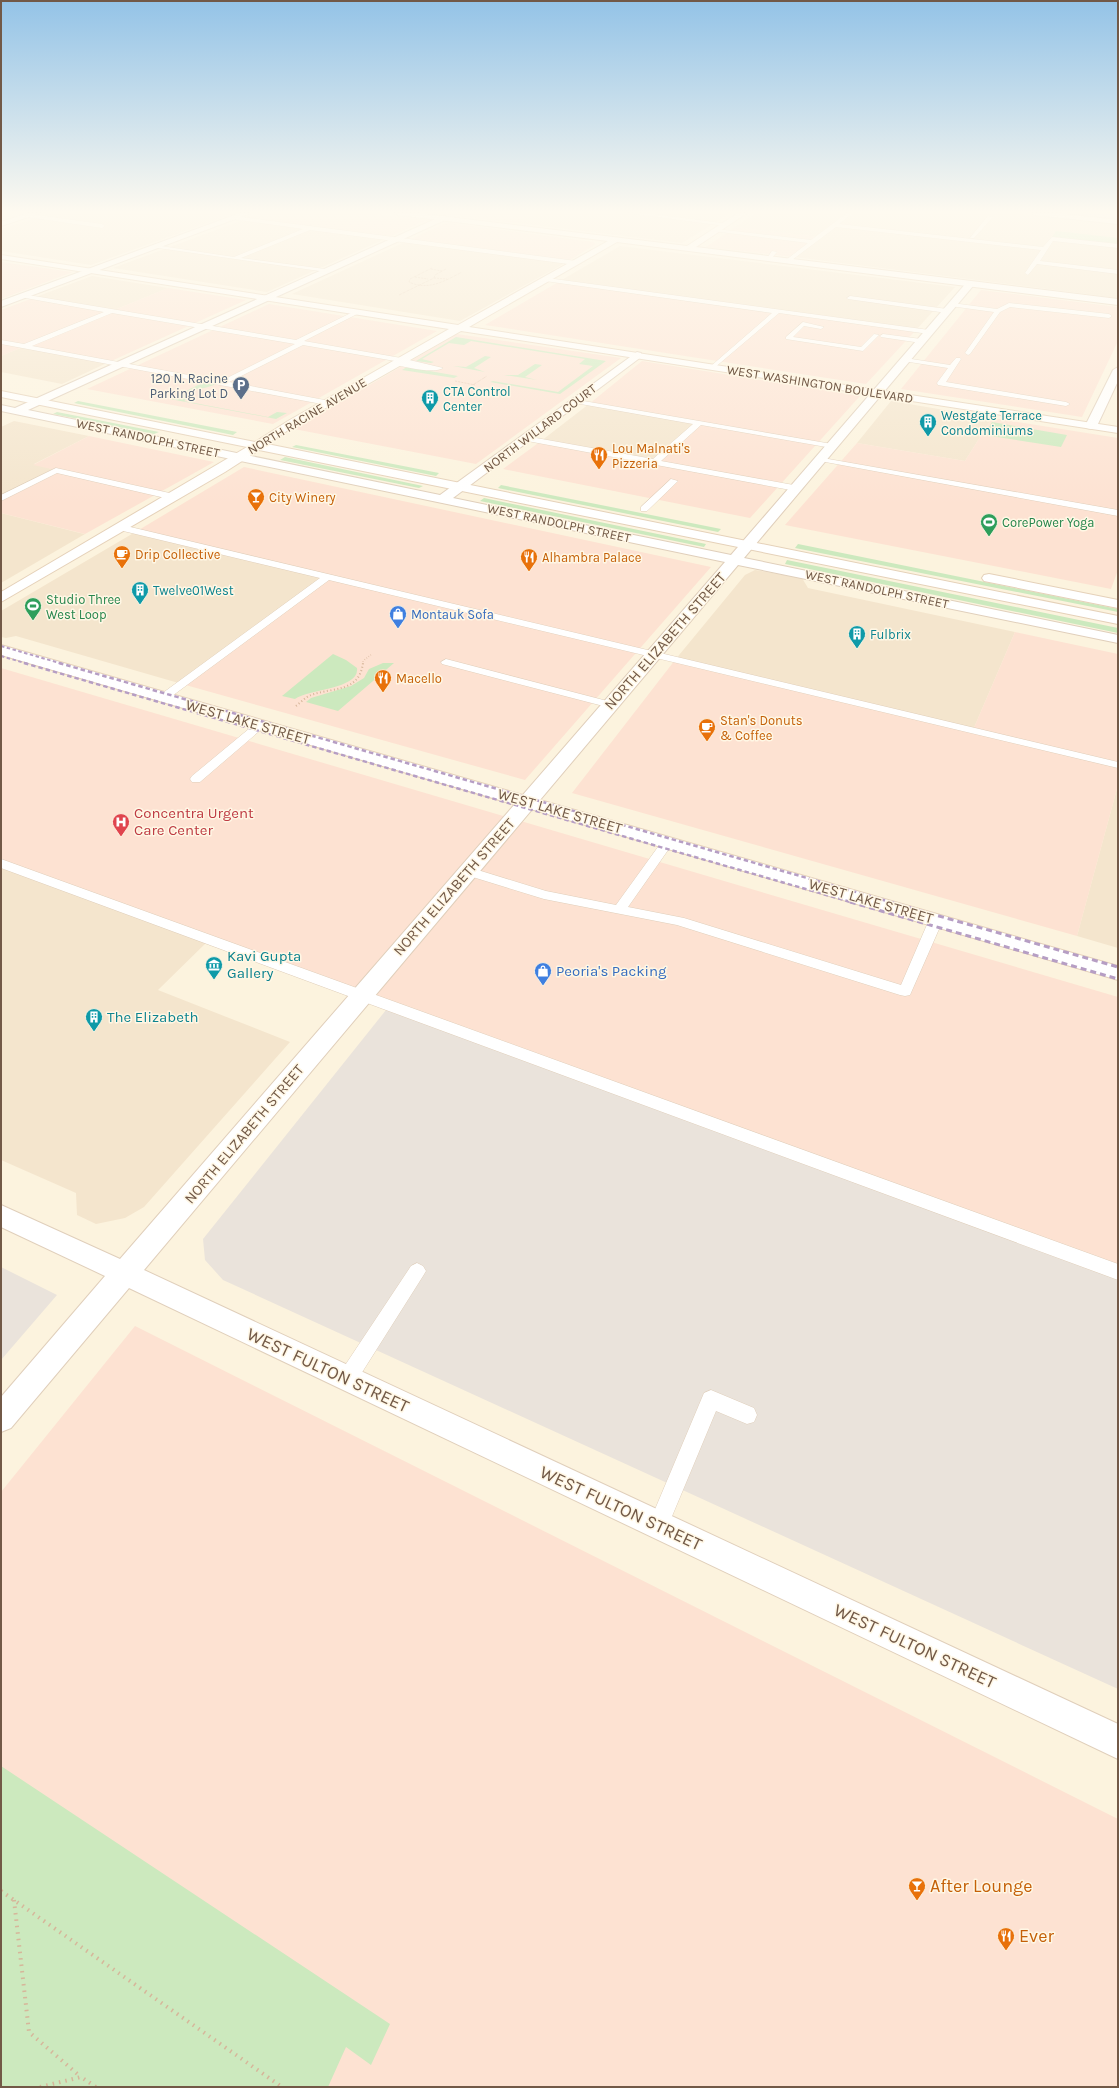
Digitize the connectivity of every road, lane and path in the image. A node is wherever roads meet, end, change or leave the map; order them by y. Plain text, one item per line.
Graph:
1 (109, 310) edge
2 (239, 310) edge
3 (347, 310) edge
4 (493, 310) edge
5 (774, 310) edge
6 (947, 310) edge
7 (989, 310) edge
8 (1065, 310) edge
9 (112, 311) junction
10 (778, 311) junction
11 (998, 311) joint
12 (357, 312) junction
13 (1109, 316) dead end
14 (203, 326) junction
15 (825, 327) dead end
16 (460, 328) junction
17 (930, 332) junction
18 (921, 341) junction
19 (1, 342) edge
20 (300, 343) junction
21 (25, 346) junction
22 (968, 353) dead end
23 (637, 355) junction
24 (958, 359) dead end
25 (905, 360) junction
26 (398, 362) junction
27 (120, 364) junction
28 (713, 367) junction
29 (952, 367) junction
30 (1118, 370) edge
31 (487, 376) dead end
32 (222, 383) junction
33 (1115, 386) edge
34 (468, 388) dead end
35 (40, 389) dead end
36 (57, 393) junction
37 (877, 393) junction
38 (1, 394) edge
39 (77, 397) dead end
40 (38, 401) junction
41 (575, 401) junction
42 (327, 403) junction
43 (1066, 404) dead end
44 (1, 408) edge
45 (16, 411) junction
46 (1, 418) edge
47 (699, 423) junction
48 (1092, 426) junction
49 (1118, 430) edge
50 (257, 432) dead end
51 (273, 435) junction
52 (289, 438) dead end
53 (525, 438) junction
54 (257, 445) junction
55 (832, 446) junction
56 (239, 457) junction
57 (820, 459) junction
58 (655, 462) junction
59 (462, 473) dead end
60 (476, 475) junction
61 (490, 478) dead end
62 (674, 481) dead end
63 (1002, 483) dead end
64 (461, 486) junction
65 (796, 488) junction
66 (997, 491) junction
67 (174, 497) junction
68 (1, 498) edge
69 (443, 499) junction
70 (639, 508) joint
71 (658, 512) dead end
72 (1118, 513) edge
73 (122, 528) junction
74 (752, 540) junction
75 (978, 576) dead end
76 (327, 577) junction
77 (1, 598) edge
78 (1118, 604) edge
79 (1118, 620) edge
80 (1118, 639) edge
81 (1, 650) edge
82 (372, 654) dead end
83 (654, 654) junction
84 (446, 662) dead end
85 (164, 697) junction
86 (611, 705) junction
87 (296, 706) dead end
88 (260, 725) junction
89 (1118, 765) edge
90 (196, 779) dead end
91 (527, 802) junction
92 (667, 842) junction
93 (1, 864) edge
94 (468, 871) junction
95 (620, 909) junction
96 (936, 920) junction
97 (1118, 973) edge
98 (362, 995) junction
99 (1, 1215) edge
100 (417, 1271) dead end
101 (1118, 1272) edge
102 (125, 1274) junction
103 (347, 1379) junction
104 (746, 1416) dead end
105 (1, 1418) edge
106 (658, 1526) junction
107 (1118, 1742) edge
108 (1, 1891) edge
109 (14, 1900) junction
110 (81, 2077) junction
111 (40, 2087) edge
112 (96, 2087) edge
113 (282, 2087) edge

1 - 9 lane
2 - 14 street
3 - 12 street, WEST WASHINGTON BOULEVARD
4 - 16 street, NORTH RACINE AVENUE
5 - 10 lane
6 - 17 street, NORTH ELIZABETH STREET
7 - 11 lane
8 - 13 lane
9 - 14 lane
9 - 21 lane
10 - 17 lane
10 - 28 lane
11 - 22 lane
12 - 16 street, WEST WASHINGTON BOULEVARD
12 - 20 lane
14 - 20 lane
14 - 27 street
15 - 18 lane
16 - 23 street, WEST WASHINGTON BOULEVARD
16 - 26 street, NORTH RACINE AVENUE
17 - 18 street, NORTH ELIZABETH STREET
18 - 25 street, NORTH ELIZABETH STREET
19 - 21 lane
20 - 26 lane
20 - 32 lane
21 - 27 lane
23 - 28 street, WEST WASHINGTON BOULEVARD
23 - 41 street, NORTH WILLARD COURT
24 - 29 lane
25 - 29 lane
25 - 37 street, NORTH ELIZABETH STREET
26 - 42 street, NORTH RACINE AVENUE
27 - 32 lane
27 - 36 street
28 - 37 street, WEST WASHINGTON BOULEVARD
29 - 43 lane
30 - 33 street
31 - 34 path
32 - 42 lane
33 - 48 street
35 - 36 street, WEST RANDOLPH STREET
36 - 39 street, WEST RANDOLPH STREET
36 - 40 street
37 - 48 street, WEST WASHINGTON BOULEVARD
37 - 55 street, NORTH ELIZABETH STREET
38 - 40 street, WEST RANDOLPH STREET
40 - 45 street
40 - 54 street, WEST RANDOLPH STREET
41 - 47 lane
41 - 53 street, NORTH WILLARD COURT
42 - 51 street, NORTH RACINE AVENUE
44 - 45 street, WEST RANDOLPH STREET
45 - 46 street
45 - 56 street, WEST RANDOLPH STREET
47 - 55 lane
47 - 58 lane
48 - 49 street, WEST WASHINGTON BOULEVARD
50 - 51 street
51 - 52 street
51 - 54 street, NORTH RACINE AVENUE
53 - 58 lane
53 - 60 street, NORTH WILLARD COURT
54 - 56 street, NORTH RACINE AVENUE
54 - 64 street, WEST RANDOLPH STREET
55 - 57 street, NORTH ELIZABETH STREET
56 - 67 street, NORTH RACINE AVENUE
56 - 69 street, WEST RANDOLPH STREET
57 - 65 street, NORTH ELIZABETH STREET
57 - 66 lane
58 - 65 lane
59 - 60 street, WEST RANDOLPH STREET
60 - 61 street, WEST RANDOLPH STREET
60 - 64 street, NORTH WILLARD COURT
62 - 70 lane
63 - 66 lane
64 - 69 street, NORTH WILLARD COURT
64 - 74 street, WEST RANDOLPH STREET
65 - 74 street, NORTH ELIZABETH STREET
66 - 72 lane
67 - 68 lane
67 - 73 street, NORTH RACINE AVENUE
69 - 74 street, WEST RANDOLPH STREET
70 - 71 street
73 - 76 lane
73 - 77 street, NORTH RACINE AVENUE
74 - 79 street, WEST RANDOLPH STREET
74 - 80 street, WEST RANDOLPH STREET
74 - 83 street, NORTH ELIZABETH STREET
75 - 78 street
76 - 83 lane
76 - 85 lane
81 - 85 street, WEST LAKE STREET
82 - 87 path
83 - 86 street, NORTH ELIZABETH STREET
83 - 89 lane
84 - 86 lane
85 - 88 street, WEST LAKE STREET
86 - 91 street, NORTH ELIZABETH STREET
88 - 90 lane
88 - 91 street, WEST LAKE STREET
91 - 92 street, WEST LAKE STREET
91 - 94 street, NORTH ELIZABETH STREET
92 - 95 lane
92 - 96 street, WEST LAKE STREET
93 - 98 lane
94 - 95 lane
94 - 98 street, NORTH ELIZABETH STREET
95 - 96 lane
96 - 97 street, WEST LAKE STREET
98 - 101 lane
98 - 102 street, NORTH ELIZABETH STREET
99 - 102 street, WEST FULTON STREET
100 - 103 lane
102 - 103 street, WEST FULTON STREET
102 - 105 street, NORTH ELIZABETH STREET
103 - 106 street, WEST FULTON STREET
104 - 106 lane
106 - 107 street, WEST FULTON STREET
108 - 109 path
109 - 110 path
109 - 113 path
110 - 111 path
110 - 112 path

